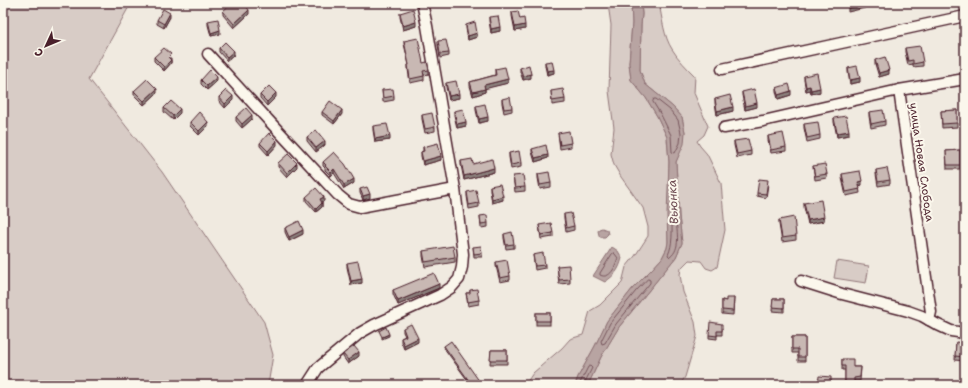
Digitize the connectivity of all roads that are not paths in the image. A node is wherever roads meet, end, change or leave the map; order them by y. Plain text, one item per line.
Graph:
1 (422, 3) edge
2 (965, 16) edge
3 (208, 54) dead end
4 (722, 69) dead end
5 (965, 79) edge
6 (899, 90) junction
7 (724, 128) dead end
8 (456, 189) junction
9 (801, 281) dead end
10 (929, 320) junction
11 (965, 333) edge
12 (307, 385) edge

1 - 8 street
2 - 4 street
3 - 8 street
5 - 6 street
6 - 7 street, улица Новая Слобода
6 - 10 street, улица Новая Слобода
8 - 12 street
9 - 10 street
10 - 11 street

